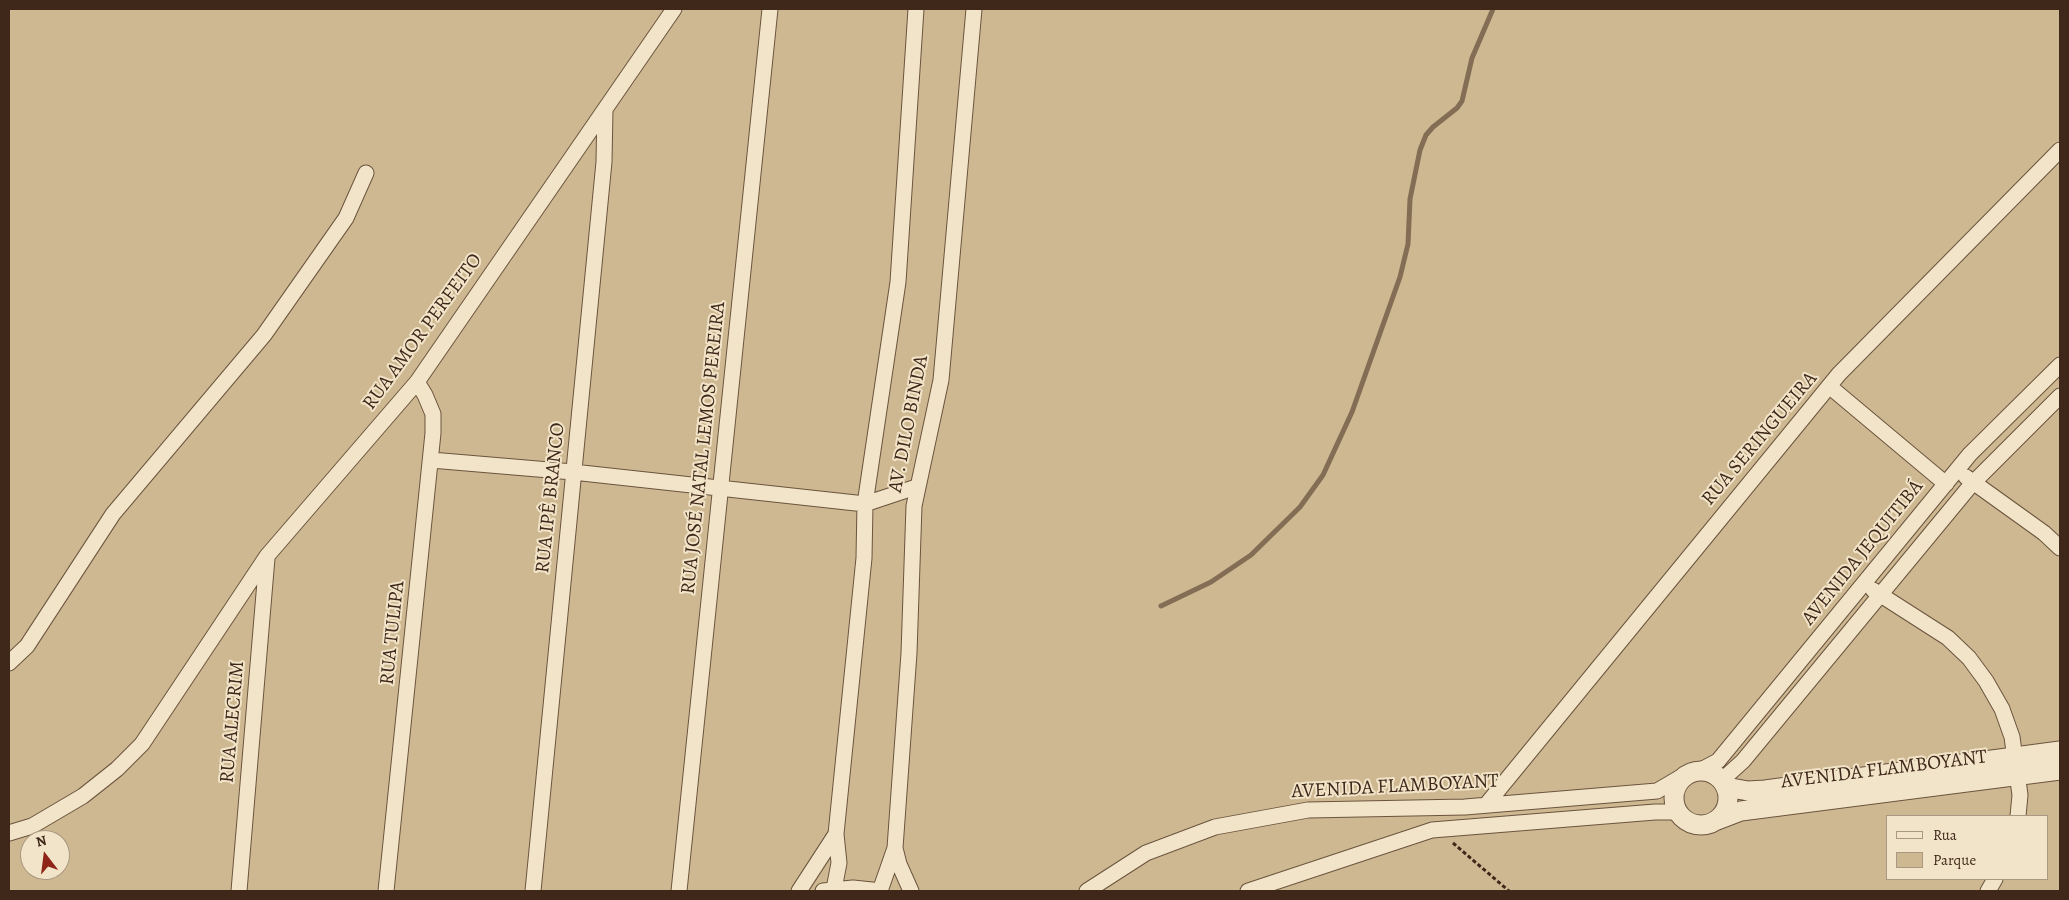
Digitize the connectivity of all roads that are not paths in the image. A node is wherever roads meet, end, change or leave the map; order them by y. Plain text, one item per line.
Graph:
1 (674, 9) edge
2 (770, 9) edge
3 (916, 9) edge
4 (974, 9) edge
5 (605, 109) junction
6 (2060, 150) edge
7 (366, 173) dead end
8 (2060, 365) edge
9 (416, 382) junction
10 (1830, 386) junction
11 (2060, 396) edge
12 (431, 460) junction
13 (1957, 470) junction
14 (573, 472) junction
15 (1973, 483) junction
16 (1946, 484) junction
17 (916, 488) junction
18 (720, 490) junction
19 (865, 504) junction
20 (2060, 548) edge
21 (267, 556) junction
22 (1864, 583) junction
23 (1880, 595) junction
24 (9, 663) edge
25 (2060, 751) edge
26 (2015, 757) junction
27 (2060, 770) edge
28 (1694, 772) junction
29 (1514, 774) junction
30 (2018, 776) junction
31 (1724, 783) junction
32 (1522, 803) junction
33 (1486, 805) junction
34 (1680, 815) junction
35 (2018, 815) edge
36 (1715, 821) junction
37 (1523, 822) junction
38 (9, 834) edge
39 (836, 834) junction
40 (895, 848) junction
41 (1994, 880) edge
42 (828, 890) edge
43 (239, 891) edge
44 (386, 891) edge
45 (533, 891) edge
46 (679, 891) edge
47 (799, 891) edge
48 (880, 891) edge
49 (911, 891) edge
50 (1087, 891) edge
51 (1248, 891) edge
52 (1988, 891) edge

1 - 5 street, RUA AMOR PERFEITO
2 - 18 street, RUA JOSÉ NATAL LEMOS PEREIRA
3 - 19 street, AV. DILO BINDA
4 - 17 street, AV. DILO BINDA
5 - 9 street, RUA AMOR PERFEITO
5 - 14 street, RUA IPÊ BRANCO
6 - 10 street, RUA SERINGUEIRA
7 - 24 street
8 - 13 street, AVENIDA JEQUITIBÁ
9 - 12 street, RUA TULIPA
9 - 21 street, RUA AMOR PERFEITO
10 - 16 street
10 - 29 street, RUA SERINGUEIRA
11 - 15 street, AVENIDA JEQUITIBÁ
12 - 14 street
12 - 44 street, RUA TULIPA
13 - 15 street
13 - 16 street, AVENIDA JEQUITIBÁ
14 - 18 street
14 - 45 street, RUA IPÊ BRANCO
15 - 16 street
15 - 20 street
15 - 23 street, AVENIDA JEQUITIBÁ
16 - 22 street, AVENIDA JEQUITIBÁ
17 - 19 street
17 - 40 street, AV. DILO BINDA
18 - 19 street
18 - 46 street, RUA JOSÉ NATAL LEMOS PEREIRA
19 - 39 street, AV. DILO BINDA
21 - 38 street, RUA AMOR PERFEITO
21 - 43 street, RUA ALECRIM
22 - 23 street
22 - 28 street, AVENIDA JEQUITIBÁ
23 - 26 street
23 - 31 street, AVENIDA JEQUITIBÁ
25 - 26 street, AVENIDA FLAMBOYANT
26 - 30 street
26 - 31 street, AVENIDA FLAMBOYANT
27 - 30 street, AVENIDA FLAMBOYANT
28 - 31 street
28 - 32 street, AVENIDA FLAMBOYANT
28 - 34 street
29 - 32 street
29 - 33 street, RUA SERINGUEIRA
30 - 35 street
30 - 36 street, AVENIDA FLAMBOYANT
31 - 36 street
32 - 33 street, AVENIDA FLAMBOYANT
32 - 37 street
33 - 50 street, AVENIDA FLAMBOYANT
34 - 36 street
34 - 37 street
37 - 51 street
39 - 42 street, AV. DILO BINDA
39 - 47 street
40 - 48 street
40 - 49 street
41 - 52 street
42 - 48 street

